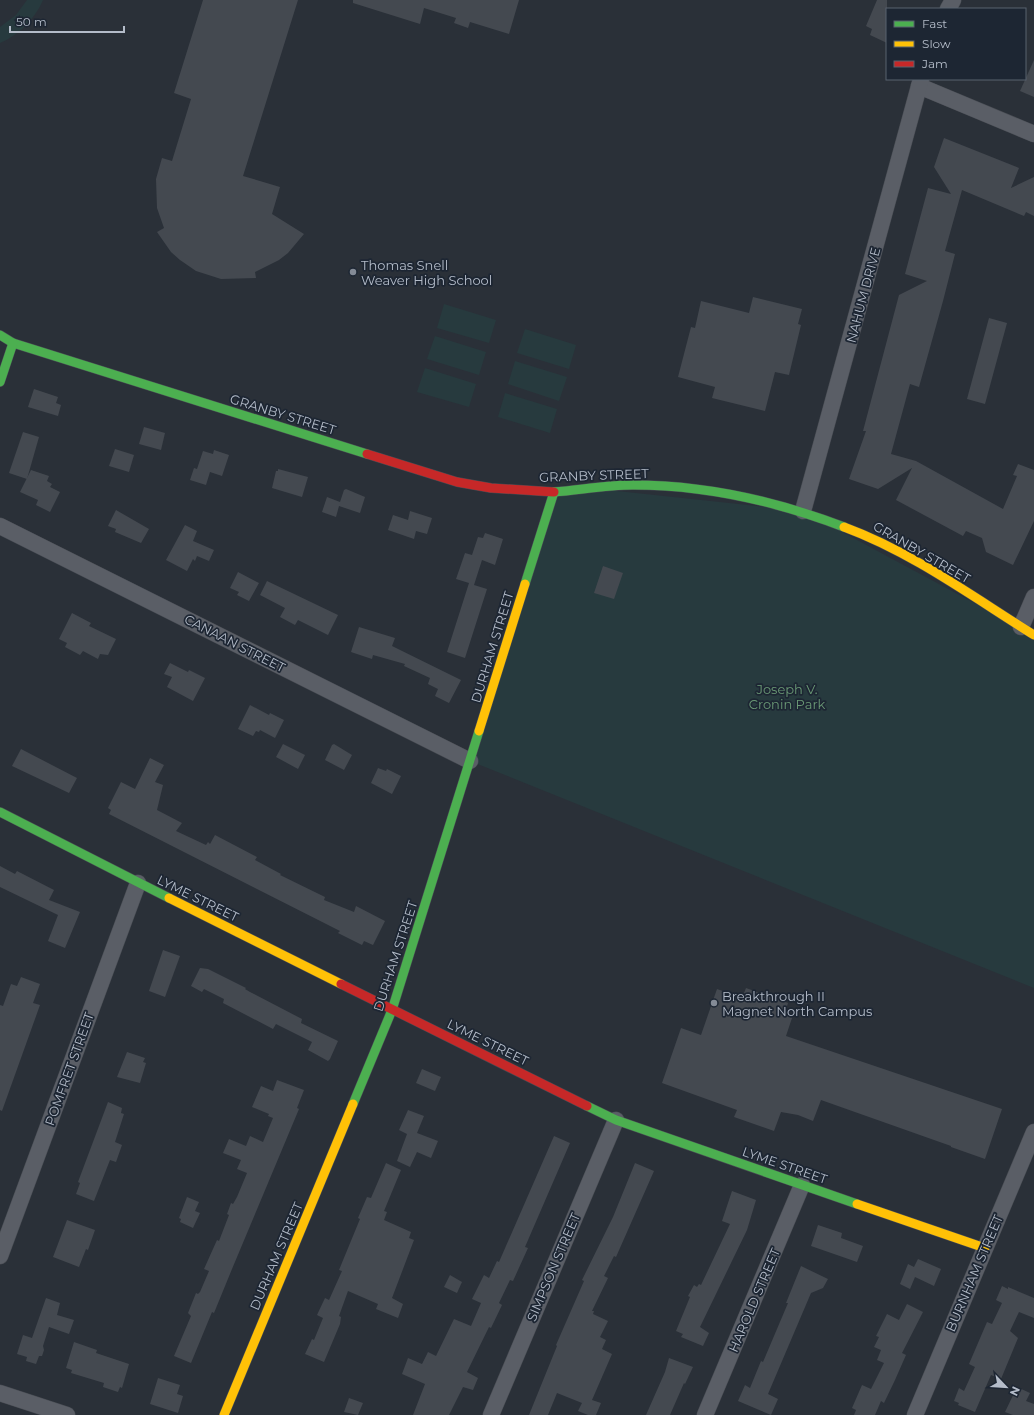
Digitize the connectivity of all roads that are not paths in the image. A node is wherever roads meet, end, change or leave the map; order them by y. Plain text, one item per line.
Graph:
1 (920, 83) edge
2 (1034, 134) edge
3 (0, 335) edge
4 (13, 342) junction
5 (0, 382) edge
6 (554, 492) junction
7 (803, 511) junction
8 (0, 526) edge
9 (1034, 597) edge
10 (1028, 631) edge
11 (470, 761) junction
12 (0, 812) edge
13 (138, 883) junction
14 (392, 1010) junction
15 (616, 1120) junction
16 (1034, 1132) edge
17 (802, 1185) junction
18 (985, 1248) junction
19 (0, 1256) edge
20 (0, 1393) edge
21 (67, 1415) edge
22 (224, 1415) edge
23 (492, 1415) edge
24 (705, 1415) edge
25 (915, 1415) edge

1 - 2 street
1 - 7 street, NAHUM DRIVE
3 - 4 street, GRANBY STREET
4 - 5 street
4 - 6 street, GRANBY STREET
6 - 7 street, GRANBY STREET
6 - 11 street, DURHAM STREET
7 - 10 street, GRANBY STREET
8 - 11 street, CANAAN STREET
9 - 10 street
11 - 14 street, DURHAM STREET
12 - 13 street, LYME STREET
13 - 14 street, LYME STREET
13 - 19 street, POMFRET STREET
14 - 15 street, LYME STREET
14 - 22 street, DURHAM STREET
15 - 17 street, LYME STREET
15 - 23 street, SIMPSON STREET
16 - 18 street, BURNHAM STREET
17 - 18 street, LYME STREET
17 - 24 street, HAROLD STREET
18 - 25 street, BURNHAM STREET
20 - 21 street

